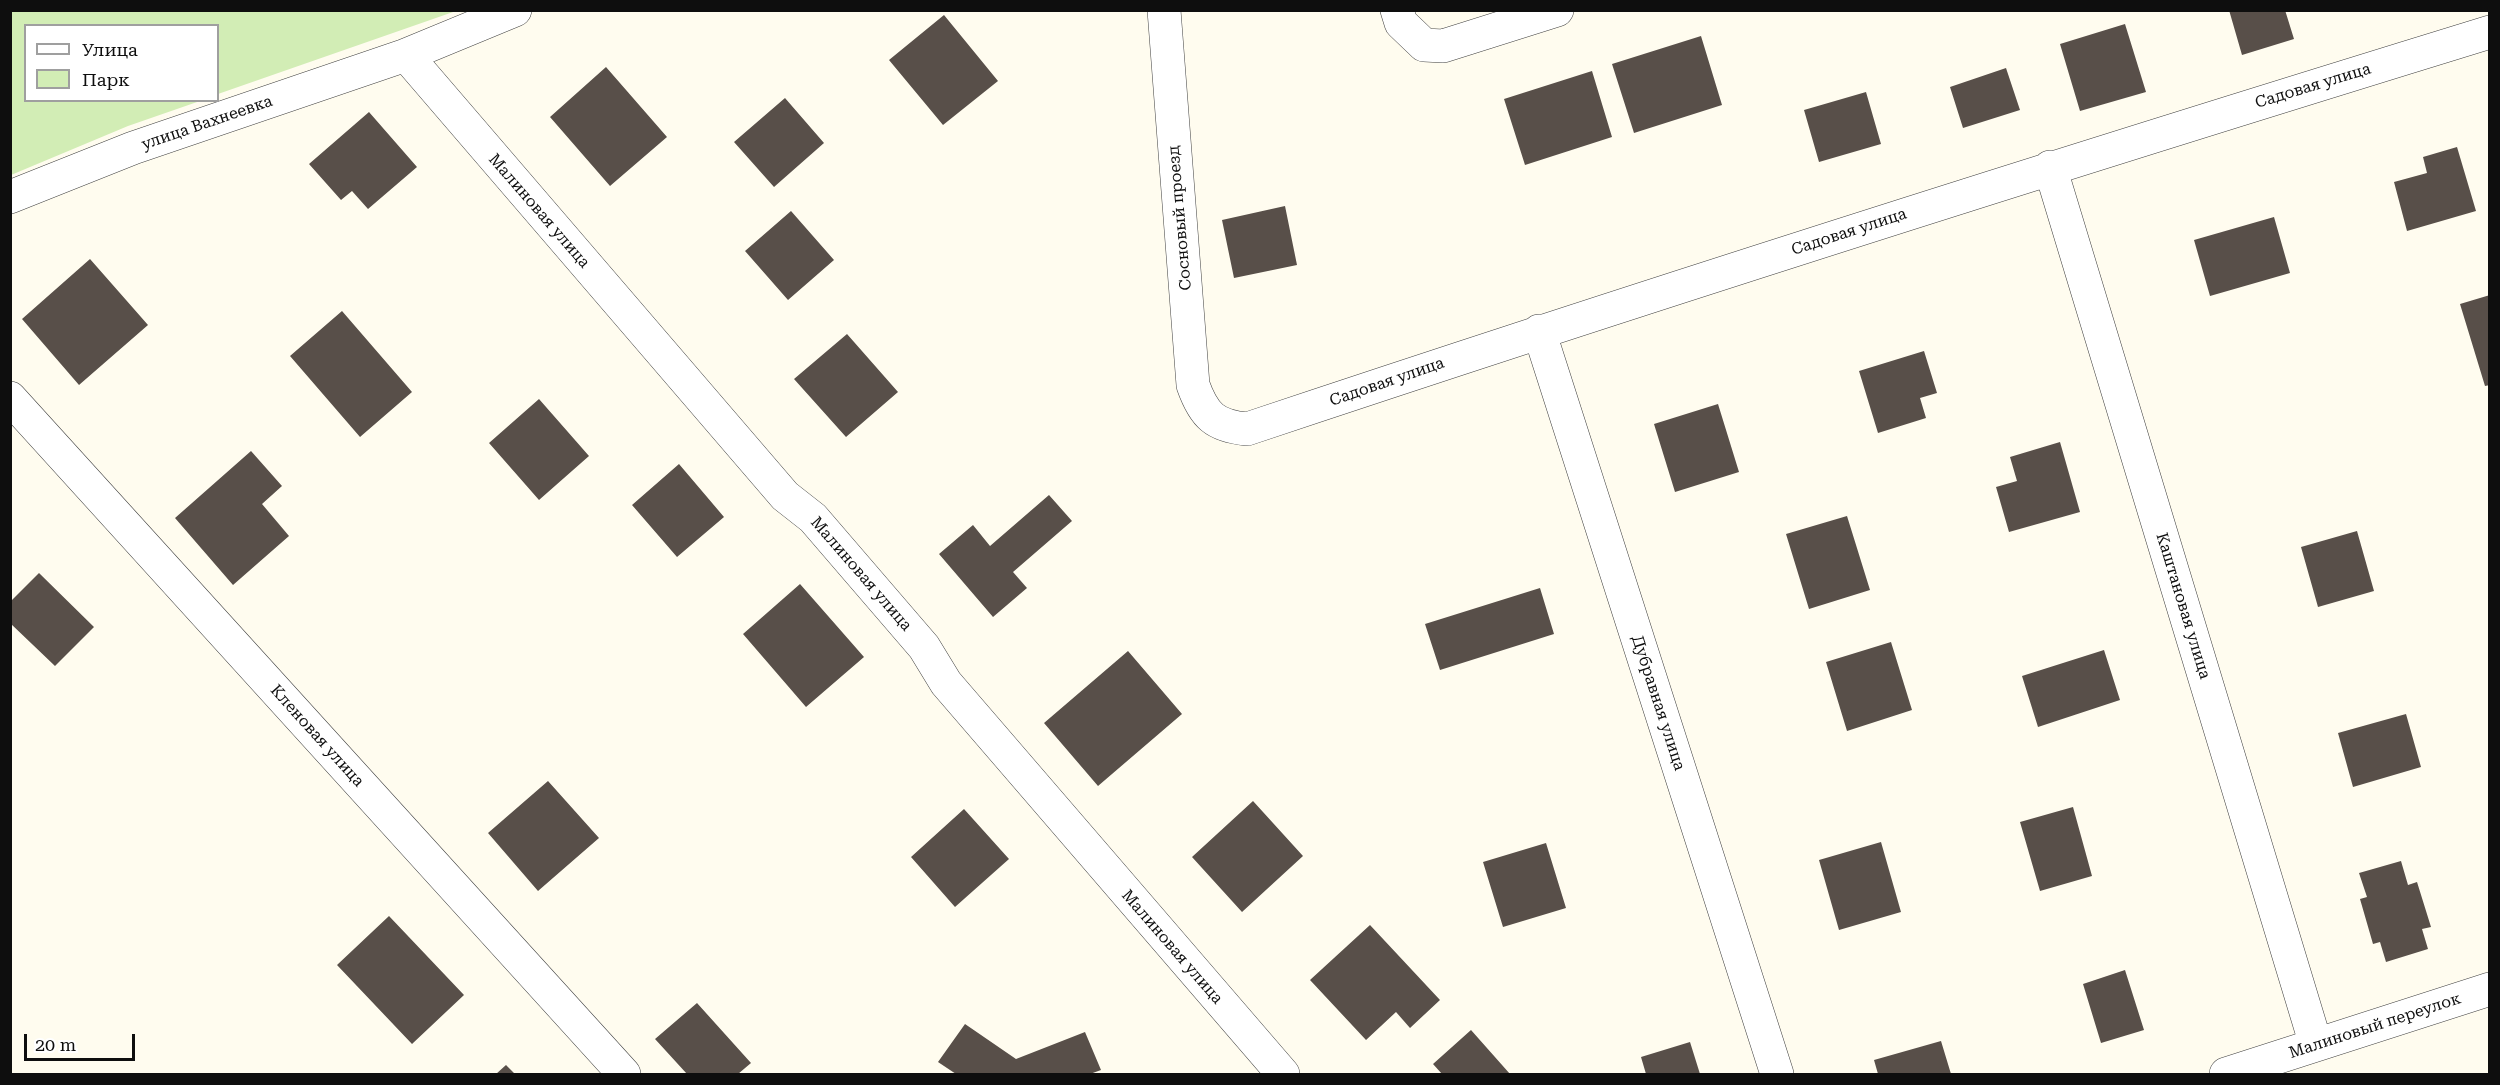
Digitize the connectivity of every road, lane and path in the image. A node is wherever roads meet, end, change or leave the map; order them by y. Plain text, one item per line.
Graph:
1 (515, 10) edge
2 (1164, 10) edge
3 (1397, 10) edge
4 (1557, 10) edge
5 (2490, 32) edge
6 (405, 55) junction
7 (2050, 167) junction
8 (10, 197) edge
9 (1539, 332) junction
10 (10, 398) edge
11 (1212, 419) joint
12 (2490, 989) edge
13 (2316, 1045) junction
14 (624, 1074) edge
15 (1282, 1074) edge
16 (1777, 1074) edge
17 (2226, 1074) edge

1 - 6 street
2 - 11 street, Сосновый проезд
3 - 4 street
5 - 7 street, Садовая улица
6 - 8 street, улица Вахнеевка
6 - 15 street, Малиновая улица
7 - 9 street, Садовая улица
7 - 13 street, Каштановая улица
9 - 11 street, Садовая улица
9 - 16 street, Дубравная улица
10 - 14 street, Кленовая улица
12 - 13 street, Малиновый переулок
13 - 17 street, Малиновый переулок

